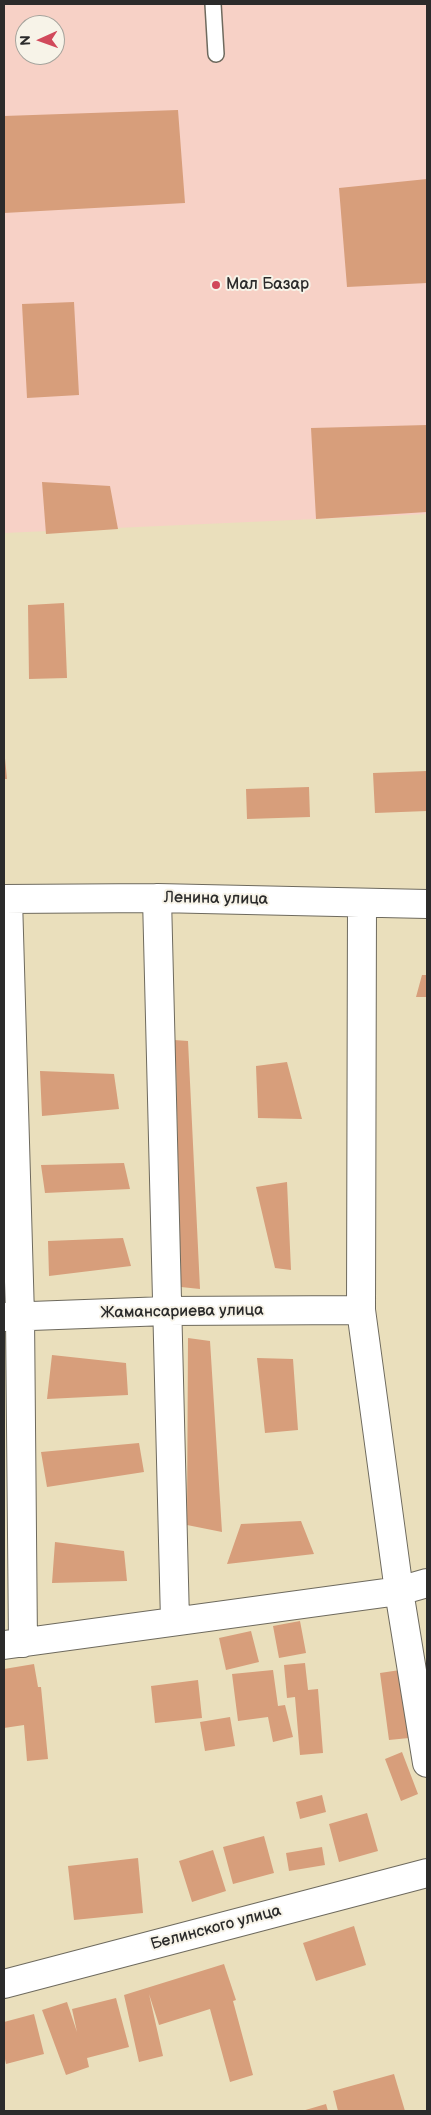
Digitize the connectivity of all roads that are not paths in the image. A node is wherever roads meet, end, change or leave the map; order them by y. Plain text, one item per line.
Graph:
1 (213, 4) edge
2 (216, 54) dead end
3 (157, 898) junction
4 (6, 899) edge
5 (362, 903) junction
6 (427, 904) edge
7 (361, 1310) junction
8 (166, 1311) junction
9 (12, 1316) edge
10 (427, 1583) edge
11 (399, 1591) junction
12 (175, 1621) junction
13 (14, 1644) edge
14 (427, 1763) edge
15 (427, 1873) edge
16 (4, 1984) edge

1 - 2 lane
3 - 4 street, Ленина улица
3 - 5 street, Ленина улица
3 - 8 street
4 - 9 street
5 - 6 street, Ленина улица
5 - 7 street
7 - 8 street, Жамансариева улица
7 - 11 street
8 - 9 street, Жамансариева улица
8 - 12 street
9 - 13 street
10 - 11 street
11 - 12 street
11 - 14 street
12 - 13 street
15 - 16 street, Белинского улица

